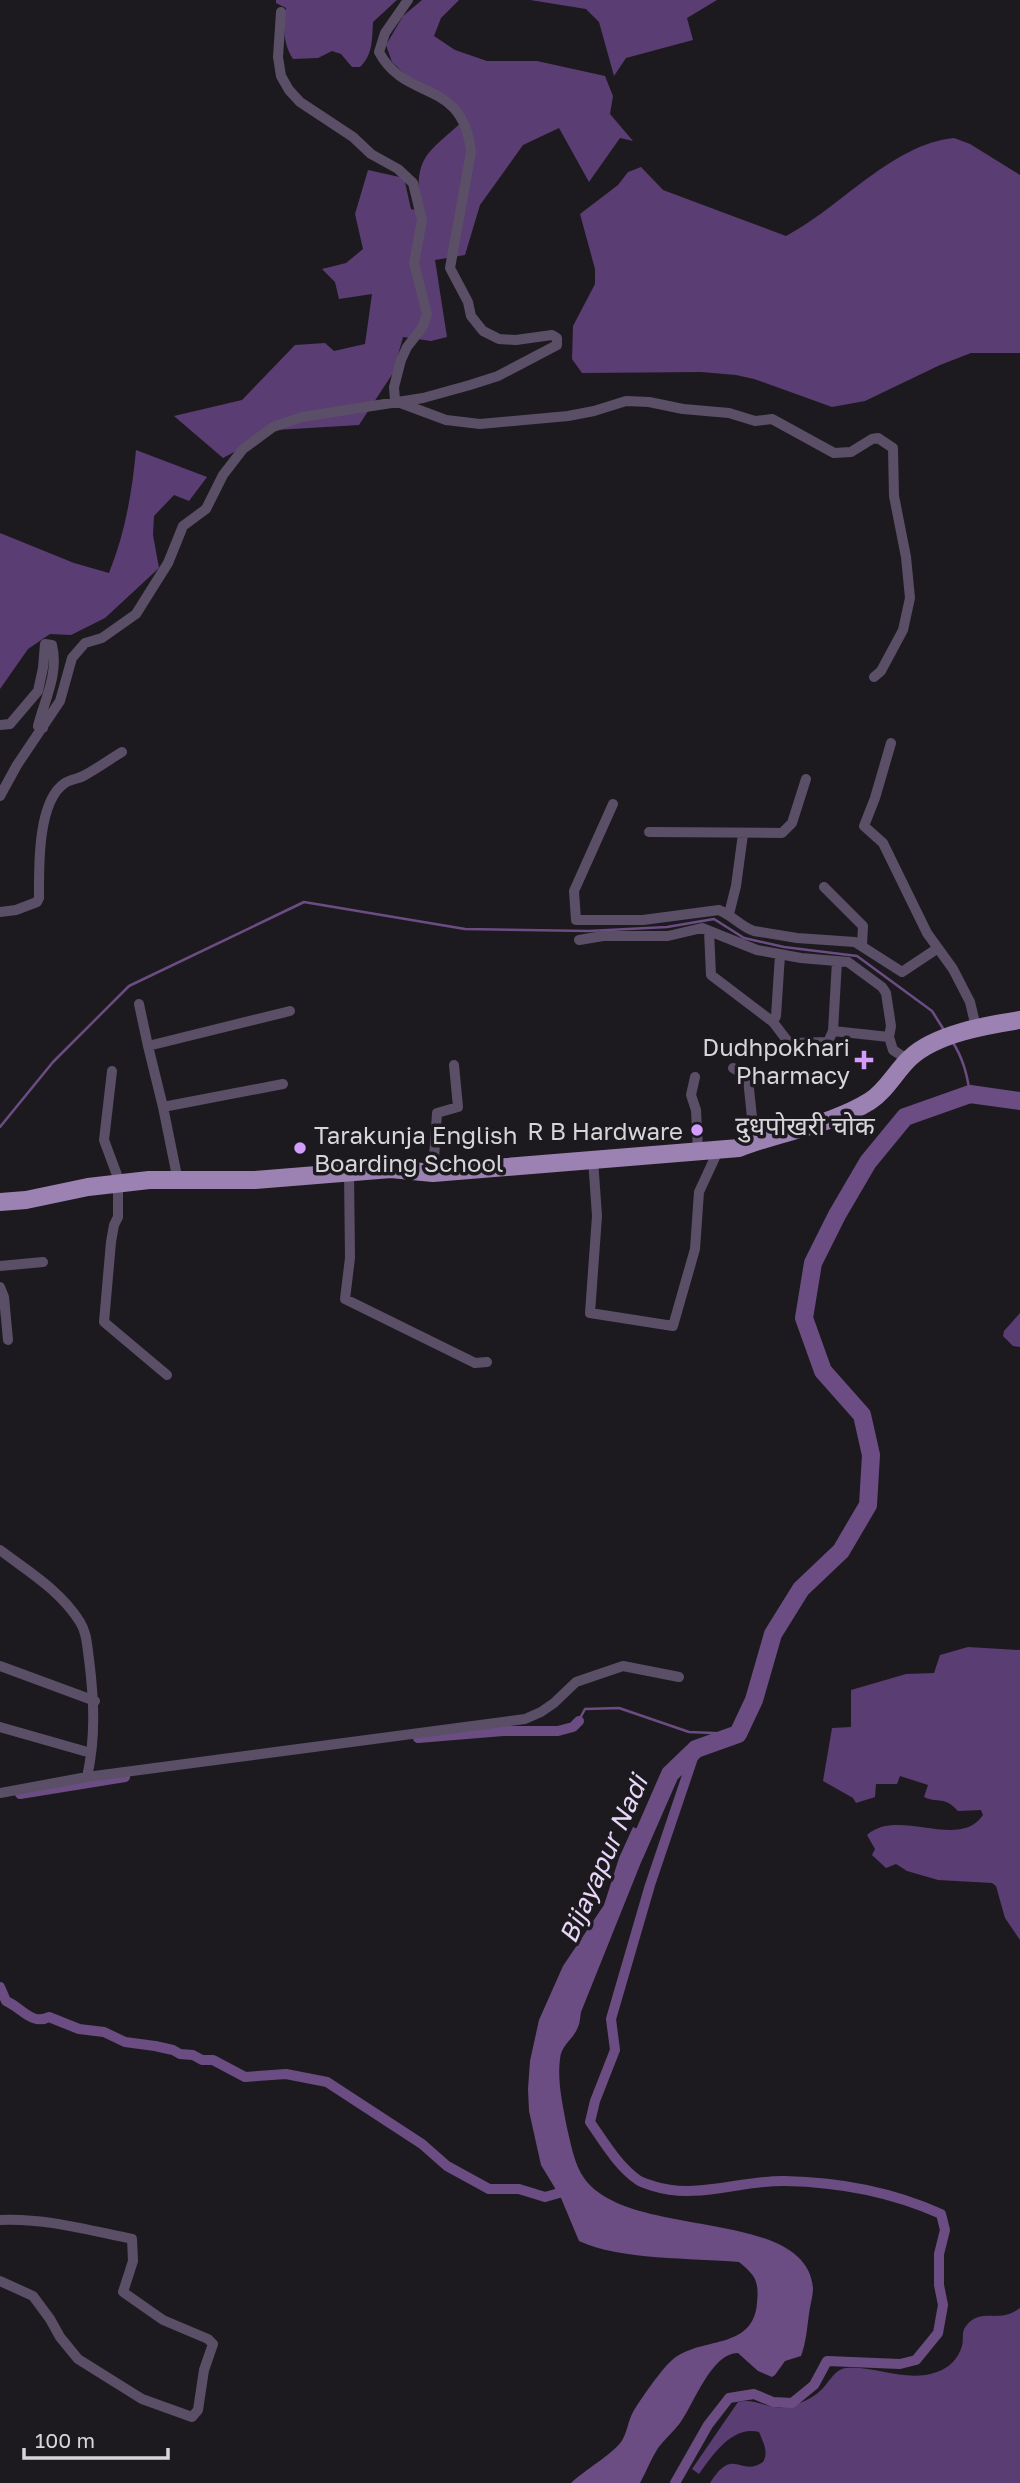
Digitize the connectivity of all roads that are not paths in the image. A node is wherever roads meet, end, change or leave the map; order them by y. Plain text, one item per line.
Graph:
1 (408, 0) edge
2 (281, 12) dead end
3 (395, 401) junction
4 (874, 677) dead end
5 (0, 725) edge
6 (43, 728) junction
7 (891, 743) dead end
8 (122, 751) dead end
9 (806, 779) dead end
10 (0, 796) edge
11 (613, 804) dead end
12 (649, 832) dead end
13 (743, 834) junction
14 (824, 887) dead end
15 (0, 912) edge
16 (729, 914) junction
17 (709, 931) junction
18 (579, 940) dead end
19 (862, 945) junction
20 (938, 948) junction
21 (780, 955) junction
22 (837, 961) junction
23 (139, 1004) dead end
24 (290, 1011) dead end
25 (1020, 1020) edge
26 (773, 1022) junction
27 (976, 1027) junction
28 (833, 1031) junction
29 (889, 1037) junction
30 (148, 1046) junction
31 (908, 1060) junction
32 (454, 1065) dead end
33 (733, 1068) dead end
34 (111, 1071) dead end
35 (695, 1077) dead end
36 (283, 1084) dead end
37 (163, 1107) junction
38 (763, 1138) junction
39 (698, 1151) junction
40 (718, 1151) junction
41 (593, 1159) junction
42 (349, 1172) junction
43 (433, 1173) junction
44 (178, 1181) junction
45 (117, 1184) junction
46 (0, 1202) edge
47 (43, 1262) dead end
48 (0, 1266) edge
49 (0, 1287) edge
50 (8, 1340) dead end
51 (481, 1363) dead end
52 (167, 1374) dead end
53 (0, 1550) edge
54 (0, 1666) edge
55 (679, 1677) dead end
56 (95, 1701) junction
57 (0, 1727) edge
58 (91, 1753) junction
59 (87, 1777) junction
60 (0, 1793) edge
61 (0, 2220) edge
62 (0, 2281) edge

1 - 3 street
2 - 3 street
3 - 4 street
3 - 6 street
5 - 6 street
6 - 10 street
7 - 20 street
8 - 15 street
9 - 13 street
11 - 16 street
12 - 13 street
13 - 16 street
14 - 19 street
16 - 19 street
17 - 18 street
17 - 21 street
17 - 26 street
19 - 20 street
20 - 27 street
21 - 22 street
21 - 26 street
22 - 28 street
22 - 29 street
23 - 30 street
24 - 30 street
25 - 27 main road
26 - 28 street
27 - 31 main road
28 - 29 street
29 - 31 street
30 - 37 street
31 - 38 main road
32 - 43 street
33 - 38 street
34 - 45 street
35 - 39 street
36 - 37 street
37 - 44 street
38 - 40 main road
39 - 40 main road
39 - 41 main road
40 - 41 street
41 - 43 main road
42 - 43 main road
42 - 44 main road
42 - 51 street
44 - 45 main road
45 - 46 main road
45 - 52 street
47 - 48 street
49 - 50 street
53 - 56 street
54 - 56 street
55 - 59 street
56 - 58 street
57 - 58 street
58 - 59 street
59 - 60 street
61 - 62 street

